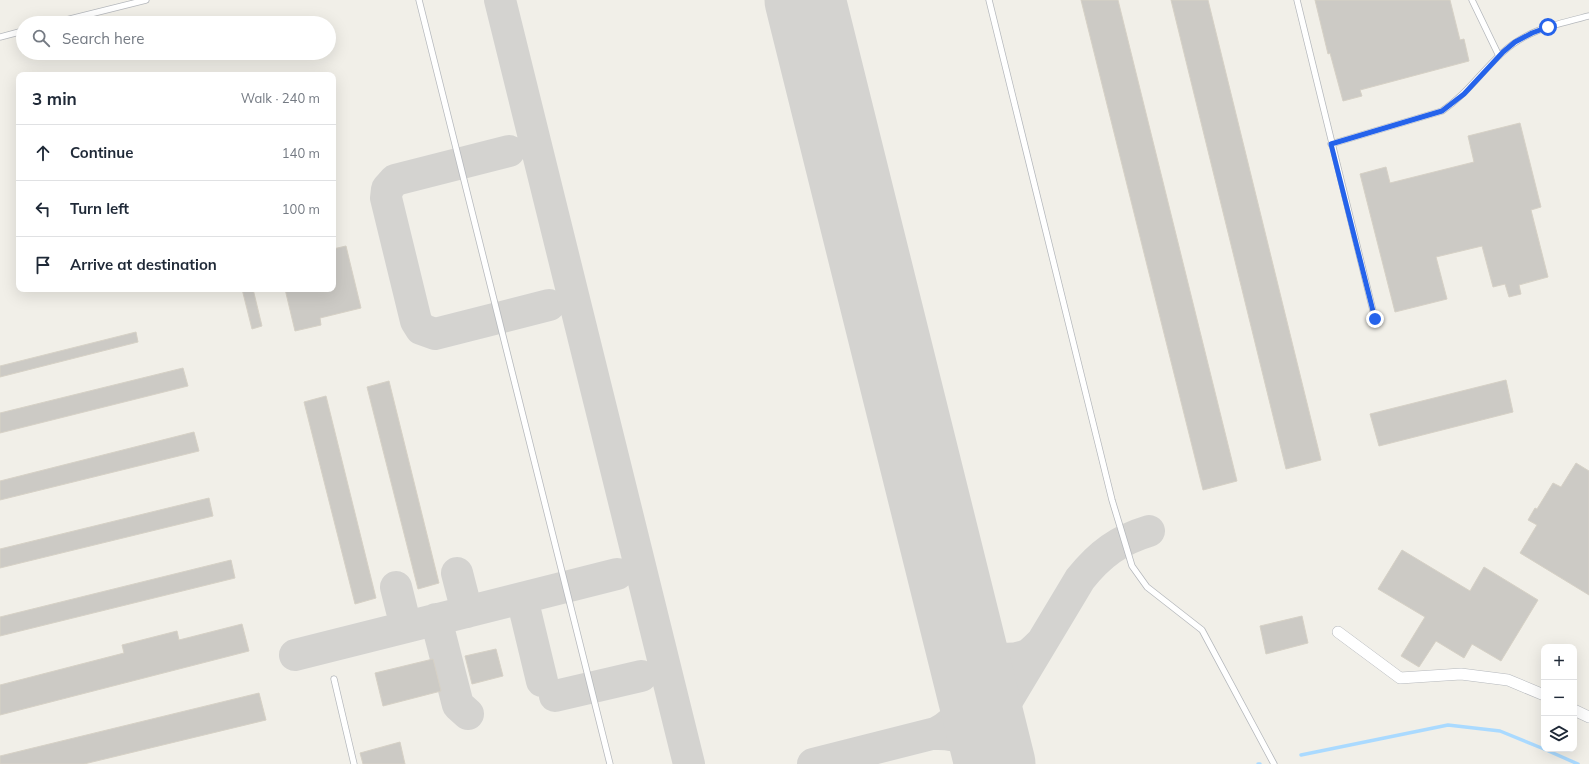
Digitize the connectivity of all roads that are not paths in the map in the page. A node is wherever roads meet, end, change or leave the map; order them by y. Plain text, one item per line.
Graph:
1 (146, 0) edge
2 (419, 0) edge
3 (989, 0) edge
4 (1297, 0) edge
5 (1472, 0) edge
6 (82, 16) edge
7 (1589, 16) edge
8 (16, 33) edge
9 (0, 37) edge
10 (1499, 56) junction
11 (1331, 144) junction
12 (1375, 319) dead end
13 (1338, 632) dead end
14 (334, 679) dead end
15 (1541, 694) edge
16 (1577, 712) edge
17 (1589, 718) edge
18 (354, 764) edge
19 (610, 764) edge
20 (1274, 764) edge

1 - 6 lane
2 - 19 lane
3 - 20 lane
4 - 11 lane
5 - 10 lane
7 - 10 lane
8 - 9 lane
10 - 11 lane
11 - 12 lane
13 - 15 street
14 - 18 lane
16 - 17 street

